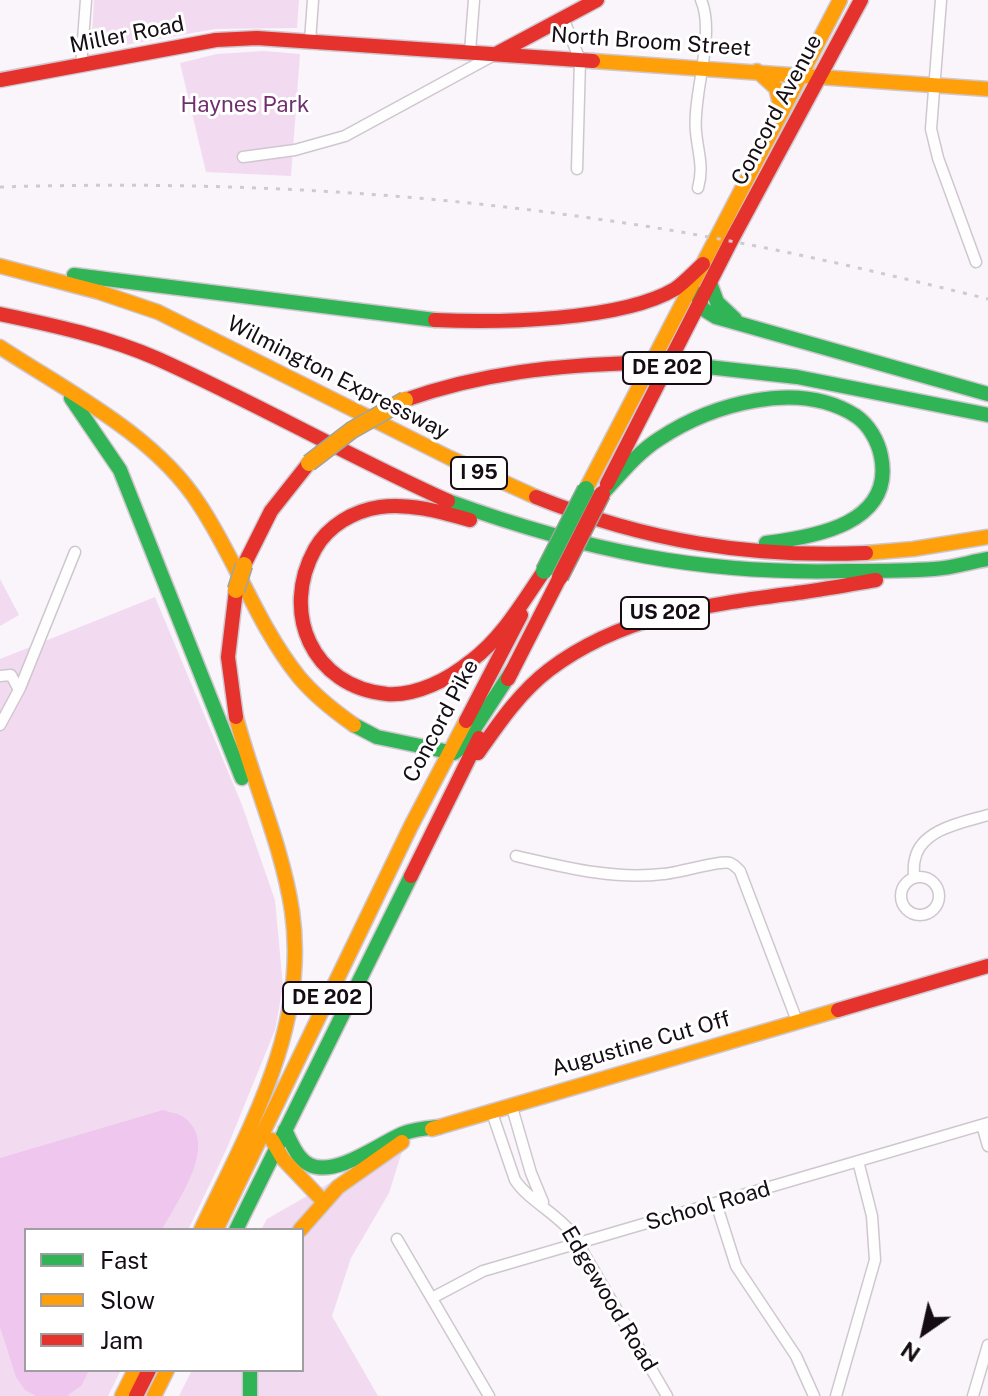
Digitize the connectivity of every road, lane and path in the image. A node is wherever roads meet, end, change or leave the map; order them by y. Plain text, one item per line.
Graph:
1 (86, 0) edge
2 (313, 0) edge
3 (474, 0) edge
4 (597, 0) edge
5 (701, 0) edge
6 (840, 0) edge
7 (861, 0) edge
8 (941, 0) edge
9 (563, 18) junction
10 (310, 41) junction
11 (470, 52) junction
12 (495, 54) junction
13 (580, 60) junction
14 (81, 66) junction
15 (703, 67) junction
16 (757, 71) junction
17 (802, 74) junction
18 (821, 77) junction
19 (0, 80) edge
20 (934, 85) junction
21 (988, 89) edge
22 (782, 112) junction
23 (243, 157) dead end
24 (577, 169) dead end
25 (698, 188) dead end
26 (724, 240) junction
27 (976, 262) dead end
28 (703, 264) junction
29 (0, 266) edge
30 (702, 293) junction
31 (0, 314) edge
32 (759, 329) junction
33 (0, 347) edge
34 (62, 387) junction
35 (988, 394) edge
36 (988, 415) edge
37 (594, 492) junction
38 (615, 525) junction
39 (988, 537) edge
40 (75, 552) dead end
41 (656, 559) junction
42 (988, 559) edge
43 (937, 569) junction
44 (552, 574) junction
45 (512, 671) junction
46 (0, 676) edge
47 (19, 690) junction
48 (5, 706) edge
49 (0, 725) edge
50 (450, 753) junction
51 (458, 782) junction
52 (988, 815) edge
53 (516, 856) dead end
54 (914, 878) dead end
55 (290, 906) junction
56 (988, 966) edge
57 (797, 1021) junction
58 (511, 1104) junction
59 (491, 1110) junction
60 (270, 1119) junction
61 (985, 1124) edge
62 (439, 1127) junction
63 (285, 1130) junction
64 (988, 1146) edge
65 (276, 1148) junction
66 (858, 1161) junction
67 (323, 1201) junction
68 (716, 1203) junction
69 (546, 1207) junction
70 (202, 1228) edge
71 (217, 1228) edge
72 (237, 1228) edge
73 (302, 1228) edge
74 (397, 1239) dead end
75 (578, 1244) junction
76 (432, 1298) junction
77 (988, 1345) edge
78 (134, 1372) edge
79 (148, 1372) edge
80 (166, 1372) edge
81 (250, 1372) edge
82 (122, 1396) edge
83 (136, 1396) edge
84 (154, 1396) edge
85 (250, 1396) edge
86 (489, 1396) edge
87 (667, 1396) edge
88 (814, 1396) edge
89 (836, 1396) edge
90 (973, 1396) edge

1 - 14 street
2 - 10 street
3 - 11 street
4 - 9 main road
5 - 15 street
6 - 17 main road, Concord Avenue / DE 202
7 - 18 main road, Concord Avenue / DE 202
8 - 20 street
9 - 12 main road
9 - 13 street
10 - 11 main road, North Broom Street
10 - 14 main road, Miller Road
11 - 12 main road, North Broom Street
12 - 13 main road, North Broom Street
12 - 23 street
13 - 15 main road, North Broom Street
13 - 24 street
14 - 19 main road, Miller Road
15 - 16 main road, North Broom Street
15 - 25 street
16 - 17 main road, North Broom Street
16 - 22 main road
17 - 18 main road, North Broom Street
17 - 22 main road, Concord Avenue / DE 202
17 - 30 main road
18 - 20 main road, North Broom Street
18 - 26 main road, Concord Avenue / DE 202
20 - 21 main road, North Broom Street
20 - 27 street
22 - 26 main road, Concord Avenue / DE 202
26 - 28 main road, Concord Pike / DE 202
26 - 30 main road, Concord Pike / DE 202
28 - 29 main road
28 - 37 main road, Concord Pike / DE 202
29 - 38 main road, Wilmington Expressway / I 95
30 - 32 main road
30 - 32 main road
30 - 37 main road, Concord Pike / DE 202
31 - 41 main road, I 95
32 - 35 main road
33 - 34 main road
34 - 50 main road
34 - 55 main road
36 - 55 main road, bridge
37 - 38 main road
37 - 44 main road, Concord Pike / DE 202, bridge
38 - 39 main road, Wilmington Expressway / I 95
40 - 47 street
41 - 43 main road, I 95
41 - 44 main road
42 - 43 main road, I 95
43 - 51 main road, US 202
44 - 45 main road, Concord Pike / DE 202
44 - 50 main road, Concord Pike / DE 202
45 - 50 main road
45 - 51 main road, Concord Pike / DE 202
46 - 47 street
47 - 48 street
48 - 49 street
50 - 60 main road, Concord Pike / DE 202
51 - 63 main road, Concord Pike / US 202
52 - 54 street
53 - 57 street
55 - 70 main road
56 - 57 main road, Augustine Cut Off
57 - 58 main road, Augustine Cut Off
58 - 59 main road, Augustine Cut Off
58 - 69 street, Edgewood Road
59 - 62 main road, Augustine Cut Off
59 - 69 street, Edgewood Road
60 - 65 main road
60 - 71 main road, Concord Pike / DE 202
61 - 64 street
61 - 66 street, School Road
62 - 63 main road
62 - 67 main road, Augustine Cut Off
63 - 65 main road, Concord Pike / US 202
65 - 67 main road
65 - 72 main road, Concord Pike / US 202
66 - 68 street, School Road
66 - 89 street
67 - 73 main road, Augustine Cut Off
68 - 75 street, School Road
68 - 88 street
69 - 75 street, Edgewood Road
74 - 76 street
75 - 76 street, School Road
75 - 87 street, Edgewood Road
76 - 86 street
77 - 90 street
78 - 82 main road
79 - 83 main road
80 - 84 main road
81 - 85 main road

